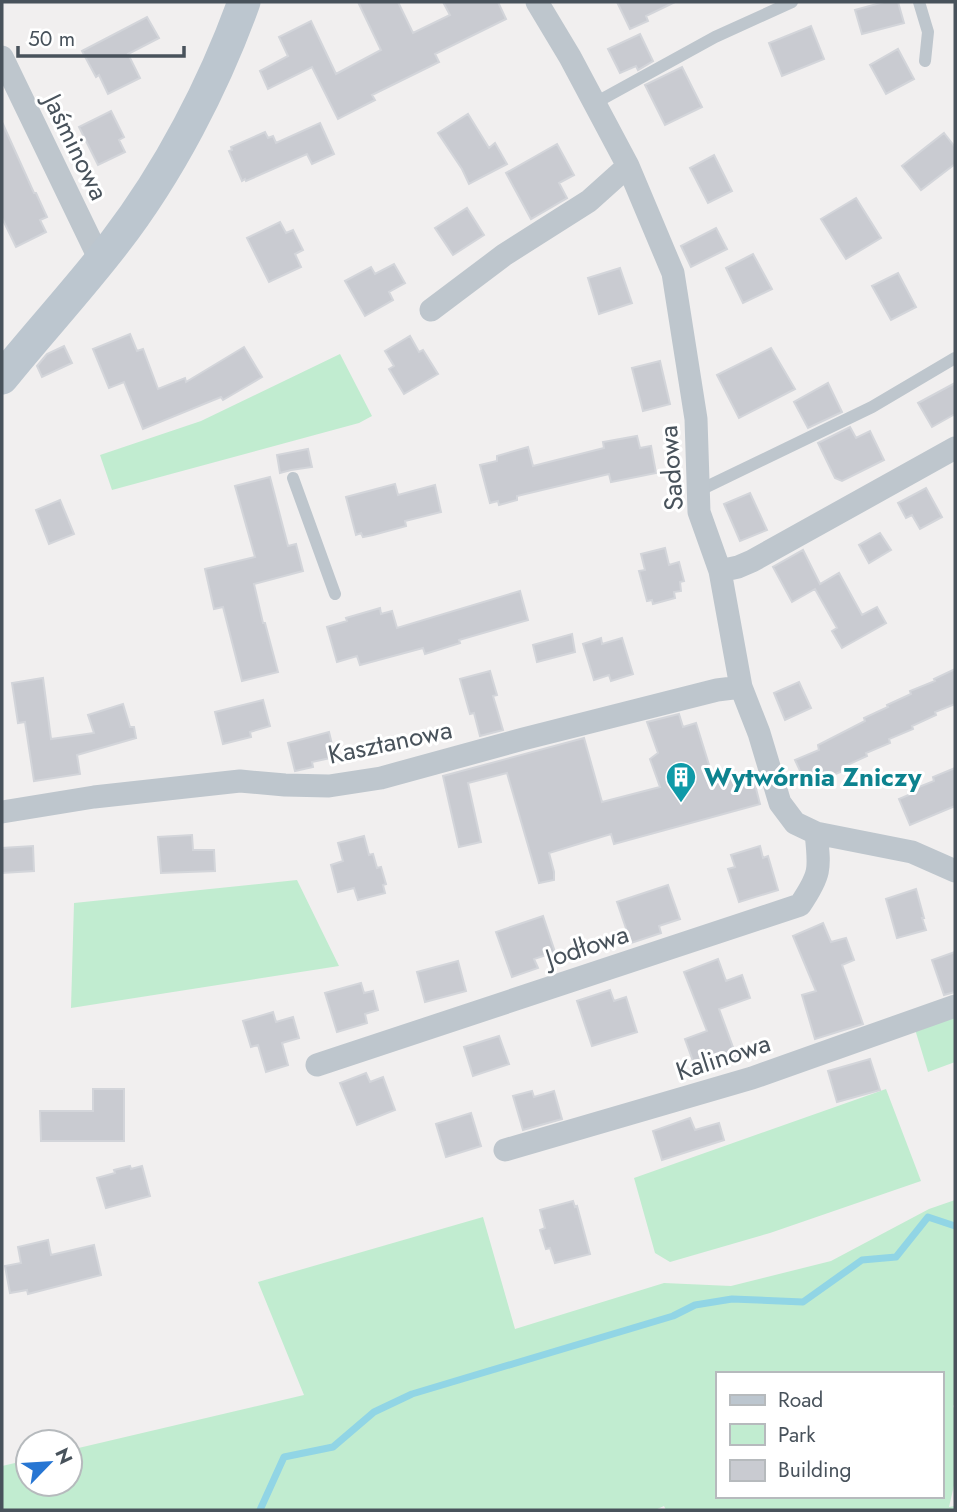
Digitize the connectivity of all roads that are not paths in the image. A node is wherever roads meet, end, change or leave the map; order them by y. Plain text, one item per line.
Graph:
1 (244, 2) edge
2 (537, 2) edge
3 (792, 2) edge
4 (919, 2) edge
5 (2, 57) edge
6 (925, 61) dead end
7 (595, 103) junction
8 (628, 166) junction
9 (100, 260) junction
10 (431, 310) dead end
11 (955, 358) edge
12 (2, 378) edge
13 (955, 448) edge
14 (293, 478) dead end
15 (698, 491) junction
16 (719, 571) junction
17 (335, 594) dead end
18 (741, 687) junction
19 (2, 812) edge
20 (816, 833) junction
21 (955, 871) edge
22 (955, 1006) edge
23 (317, 1065) dead end
24 (505, 1150) dead end

1 - 9 street
2 - 7 street, Sadowa
3 - 7 lane
4 - 6 lane
5 - 9 street, Jaśminowa
7 - 8 street, Sadowa
8 - 10 street
8 - 15 street, Sadowa
9 - 12 street
11 - 15 lane
13 - 16 street
14 - 17 lane
15 - 16 street, Sadowa
16 - 18 street, Sadowa
18 - 19 street, Kasztanowa
18 - 20 street, Sadowa
20 - 21 street, Sadowa
20 - 23 street, Jodłowa
22 - 24 street, Kalinowa

